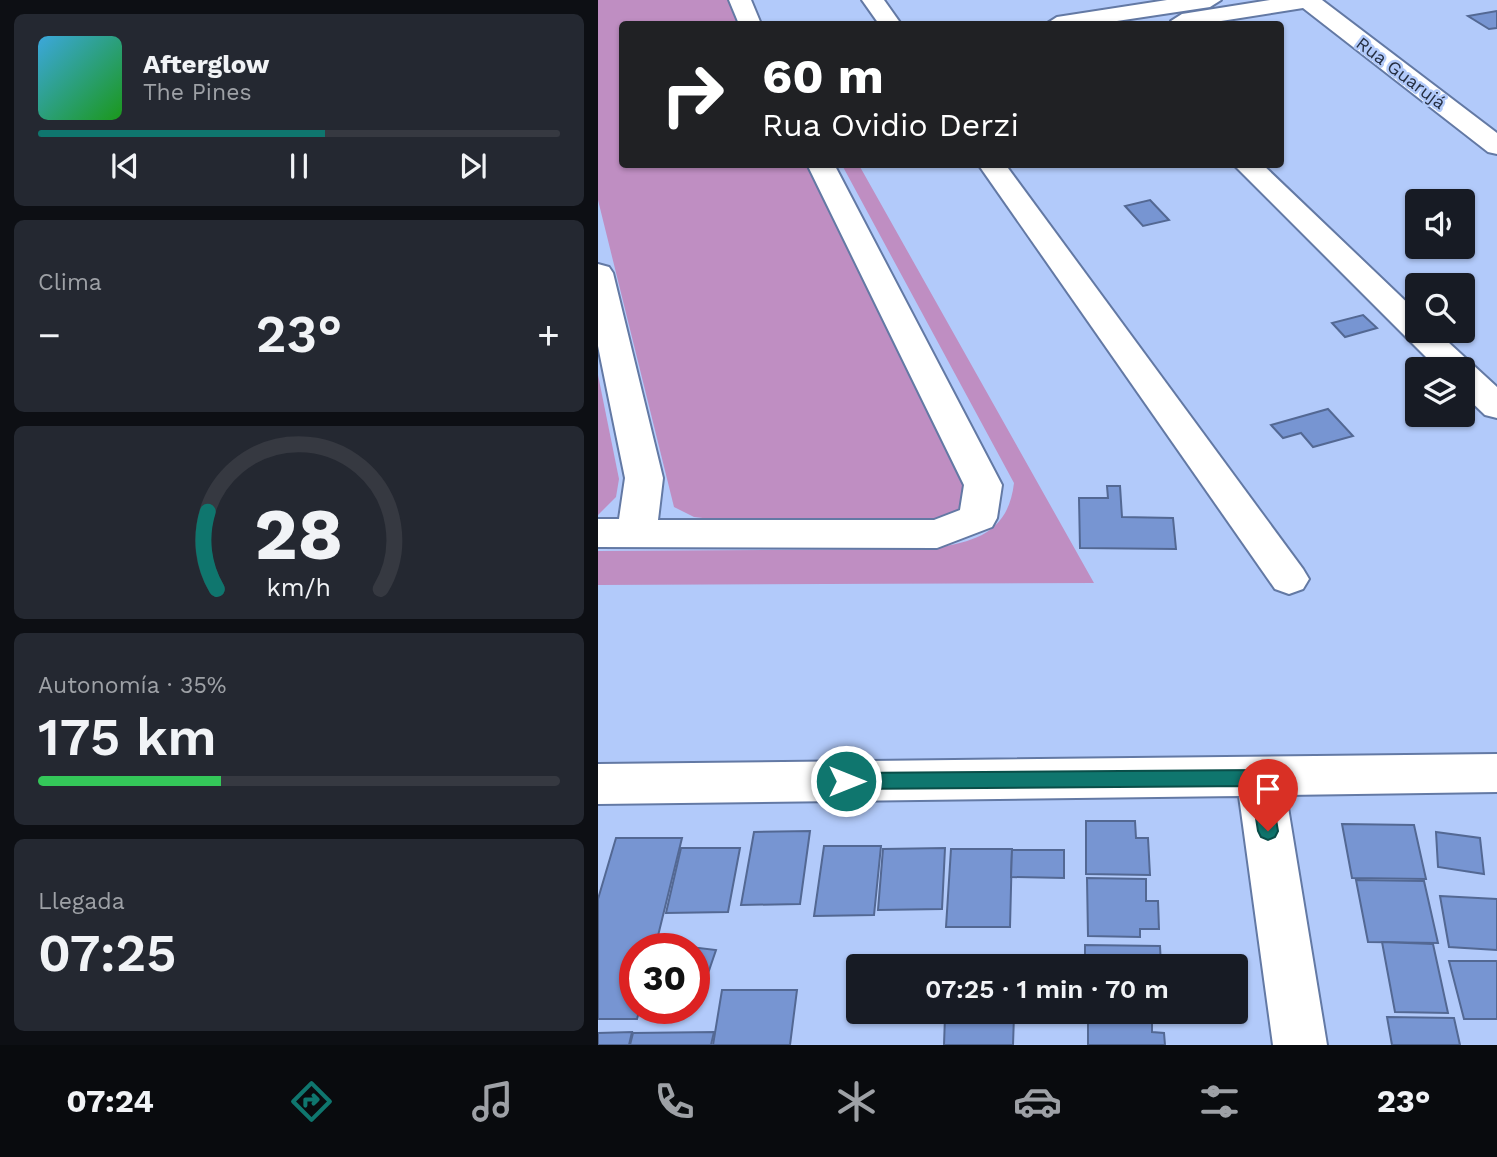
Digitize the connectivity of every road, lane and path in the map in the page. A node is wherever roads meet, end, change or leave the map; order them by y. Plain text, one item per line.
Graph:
1 (740, 0) edge
2 (873, 0) edge
3 (1078, 0) edge
4 (1210, 0) edge
5 (1308, 0) edge
6 (1096, 19) junction
7 (749, 21) edge
8 (888, 21) edge
9 (1080, 21) edge
10 (1181, 21) edge
11 (1496, 146) edge
12 (822, 168) edge
13 (994, 168) edge
14 (1250, 168) edge
15 (598, 274) edge
16 (1405, 318) edge
17 (1430, 343) edge
18 (1445, 357) edge
19 (1475, 387) edge
20 (1496, 407) edge
21 (637, 532) junction
22 (598, 533) edge
23 (1289, 579) dead end
24 (1496, 773) edge
25 (1260, 778) junction
26 (598, 783) edge
27 (1300, 1045) edge

1 - 7 street
2 - 8 street
3 - 6 street
4 - 6 street
5 - 10 street
5 - 11 street, Rua Guarujá
6 - 9 street
12 - 21 street
13 - 23 street
14 - 16 street
15 - 21 street
17 - 18 street
19 - 20 street
21 - 22 street
24 - 25 street
25 - 26 street
25 - 27 street

